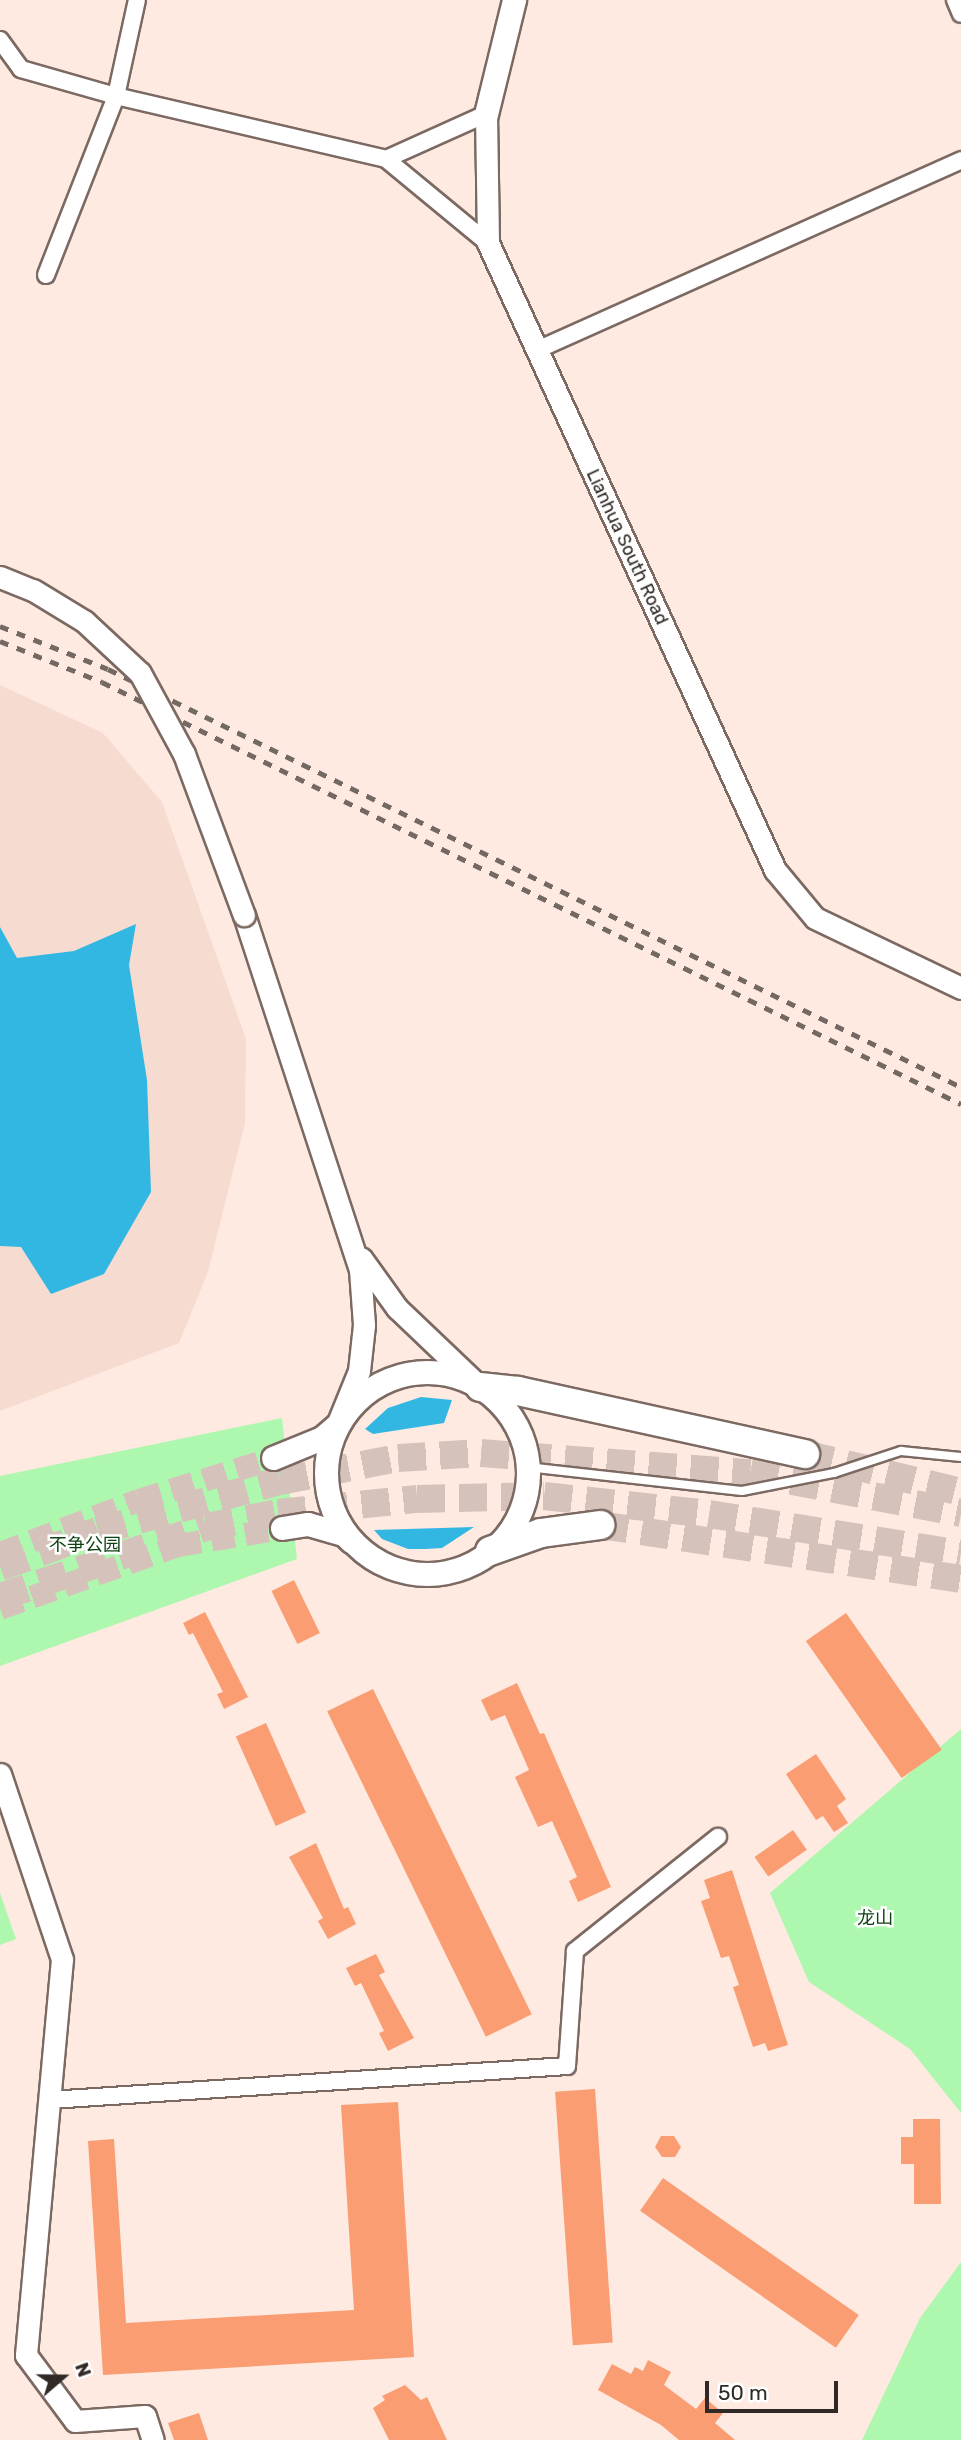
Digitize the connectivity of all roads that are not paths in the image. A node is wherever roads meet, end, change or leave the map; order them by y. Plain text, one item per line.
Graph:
1 (137, 0) edge
2 (514, 0) edge
3 (955, 0) edge
4 (961, 14) edge
5 (0, 40) edge
6 (116, 96) junction
7 (486, 114) junction
8 (386, 159) junction
9 (961, 160) edge
10 (488, 243) junction
11 (47, 275) dead end
12 (537, 350) junction
13 (0, 577) edge
14 (961, 988) edge
15 (355, 1248) junction
16 (480, 1387) junction
17 (337, 1425) junction
18 (805, 1454) tunnel mouth
19 (961, 1457) edge
20 (273, 1458) tunnel mouth
21 (527, 1467) junction
22 (600, 1525) tunnel mouth
23 (282, 1528) tunnel mouth
24 (353, 1543) junction
25 (490, 1551) junction
26 (0, 1774) edge
27 (718, 1838) dead end
28 (50, 2099) junction
29 (153, 2440) edge

1 - 6 street
2 - 7 main road, Lianhua South Road
3 - 4 street
5 - 6 street
6 - 8 street
6 - 11 street
7 - 8 street
7 - 10 street, Lianhua South Road
8 - 10 street
9 - 12 street
10 - 12 street, Lianhua South Road
12 - 14 street, Lianhua South Road
13 - 15 street, bridge
15 - 16 street
15 - 17 street
16 - 17 main road
16 - 18 highway
16 - 21 main road
17 - 20 main road
17 - 24 main road
19 - 21 lane
21 - 25 main road
22 - 25 highway
23 - 24 main road
24 - 25 main road
26 - 28 street
27 - 28 street
28 - 29 street

